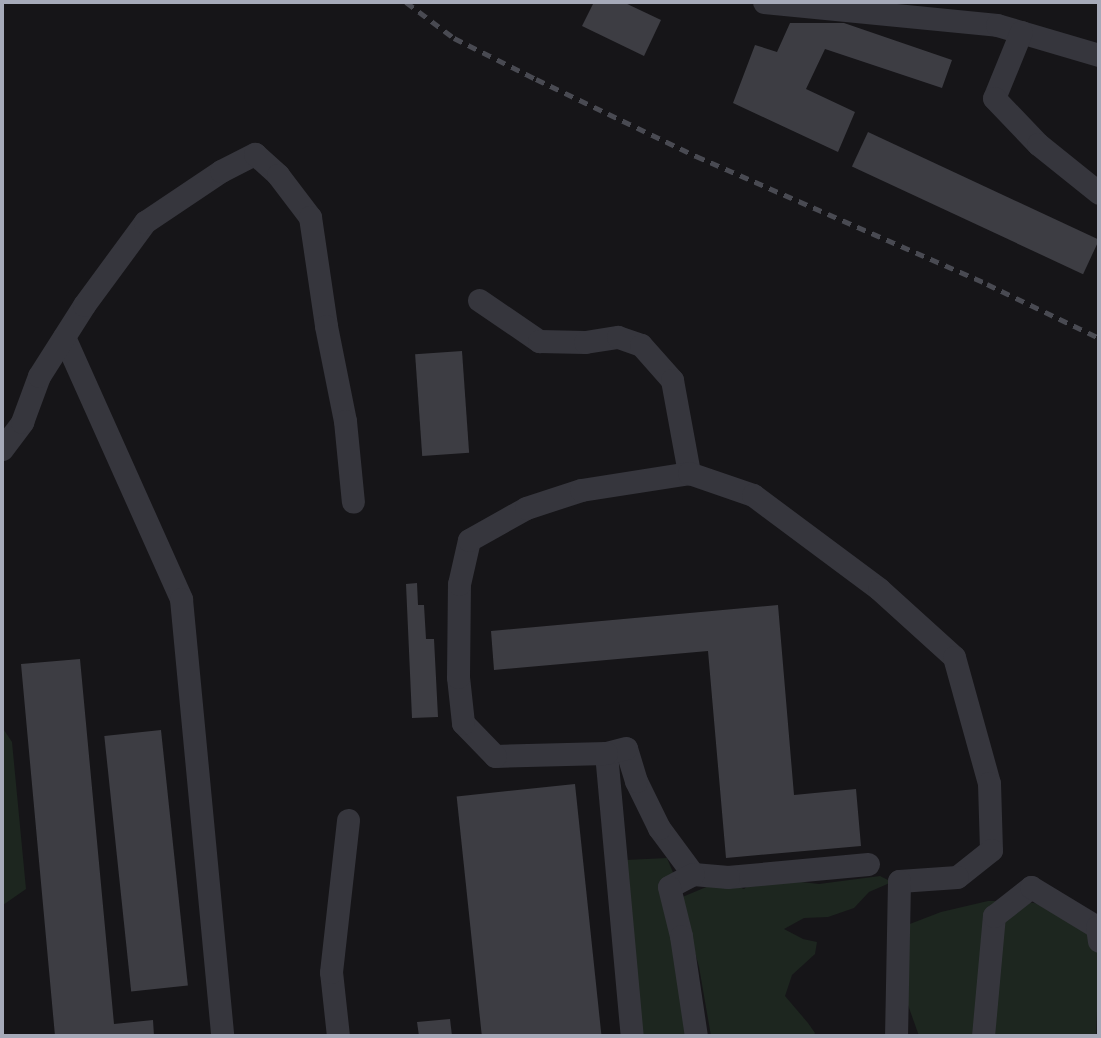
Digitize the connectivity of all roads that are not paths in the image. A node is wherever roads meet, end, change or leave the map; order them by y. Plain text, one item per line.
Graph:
1 (764, 2) edge
2 (1021, 32) junction
3 (1099, 55) edge
4 (1099, 193) edge
5 (479, 300) dead end
6 (64, 337) junction
7 (2, 449) edge
8 (689, 473) junction
9 (353, 502) dead end
10 (606, 752) junction
11 (348, 820) dead end
12 (868, 864) dead end
13 (693, 874) junction
14 (1099, 941) edge
15 (222, 1036) edge
16 (338, 1036) edge
17 (632, 1036) edge
18 (696, 1036) edge
19 (896, 1036) edge
20 (983, 1036) edge

1 - 2 lane
2 - 3 lane
2 - 4 lane
5 - 8 lane
6 - 7 lane
6 - 9 lane
6 - 15 lane
8 - 10 lane
8 - 19 lane
10 - 13 lane
10 - 17 lane
11 - 16 lane
12 - 13 lane
13 - 18 lane
14 - 20 lane

